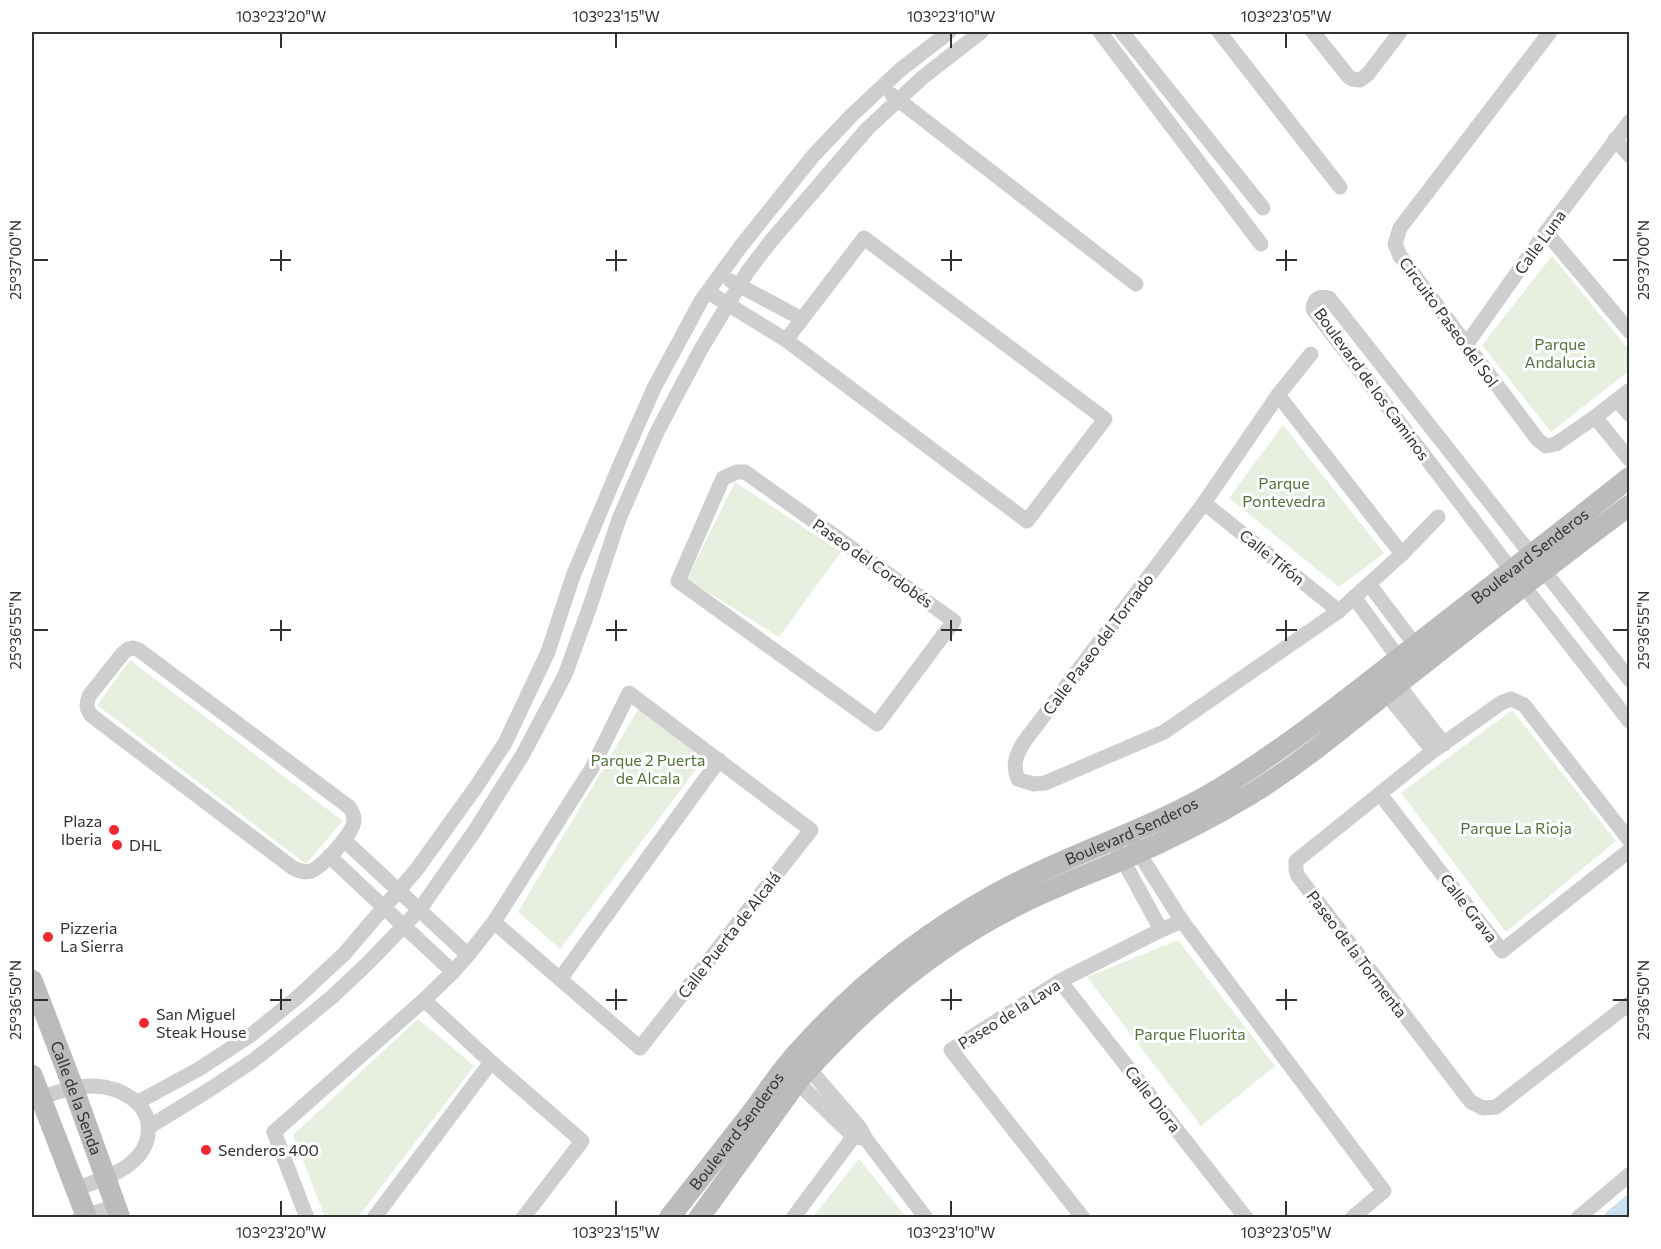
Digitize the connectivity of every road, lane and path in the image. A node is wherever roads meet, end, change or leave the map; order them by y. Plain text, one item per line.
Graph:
1 (949, 32) edge
2 (981, 32) edge
3 (1100, 32) edge
4 (1122, 32) edge
5 (1219, 32) edge
6 (1312, 32) edge
7 (1400, 32) edge
8 (1551, 32) edge
9 (882, 87) junction
10 (897, 100) junction
11 (1629, 121) edge
12 (1615, 139) junction
13 (1629, 156) edge
14 (1340, 187) dead end
15 (1263, 208) dead end
16 (1546, 232) junction
17 (1261, 244) dead end
18 (720, 275) junction
19 (1136, 284) dead end
20 (739, 285) junction
21 (708, 292) junction
22 (727, 304) junction
23 (802, 320) junction
24 (1629, 332) edge
25 (786, 340) junction
26 (1466, 345) junction
27 (1311, 354) dead end
28 (1629, 390) edge
29 (1278, 395) junction
30 (1617, 400) junction
31 (1629, 415) edge
32 (1595, 417) junction
33 (1629, 460) edge
34 (1629, 477) edge
35 (1204, 503) junction
36 (1629, 505) edge
37 (1438, 517) dead end
38 (1402, 554) junction
39 (1537, 563) junction
40 (1517, 578) junction
41 (678, 581) joint
42 (1369, 584) junction
43 (1354, 597) junction
44 (1339, 611) junction
45 (1399, 670) junction
46 (1629, 680) edge
47 (1629, 722) edge
48 (1438, 747) junction
49 (718, 760) junction
50 (1380, 794) junction
51 (1120, 837) junction
52 (344, 840) junction
53 (1629, 841) edge
54 (1629, 850) edge
55 (329, 856) junction
56 (1130, 856) junction
57 (399, 890) junction
58 (384, 908) junction
59 (420, 909) junction
60 (1182, 921) junction
61 (494, 922) junction
62 (404, 926) junction
63 (1161, 930) junction
64 (468, 955) junction
65 (453, 972) junction
66 (560, 979) junction
67 (32, 980) edge
68 (1060, 981) junction
69 (424, 1000) junction
70 (1629, 1003) edge
71 (831, 1031) junction
72 (490, 1062) junction
73 (796, 1068) junction
74 (200, 1069) junction
75 (32, 1075) edge
76 (73, 1087) junction
77 (212, 1088) junction
78 (40, 1098) junction
79 (138, 1102) junction
80 (149, 1127) junction
81 (860, 1134) junction
82 (1629, 1174) edge
83 (105, 1178) junction
84 (76, 1189) junction
85 (118, 1212) edge
86 (84, 1217) edge
87 (307, 1218) edge
88 (374, 1218) edge
89 (523, 1218) edge
90 (669, 1218) edge
91 (699, 1218) edge
92 (793, 1218) edge
93 (926, 1218) edge
94 (1083, 1218) edge
95 (1246, 1218) edge
96 (1352, 1218) edge
97 (1578, 1218) edge

1 - 9 street
2 - 10 street
3 - 17 street
4 - 15 street
5 - 14 street
6 - 7 street
8 - 26 street, Circuito Paseo del Sol
9 - 10 street
9 - 18 street
10 - 19 street
10 - 20 street
11 - 12 street, Calle Luna
12 - 13 street
12 - 16 street, Calle Luna
16 - 24 street
16 - 26 street, Calle Luna
18 - 20 street
18 - 21 street
20 - 22 street
20 - 23 street
21 - 22 street
21 - 57 street
22 - 25 street
22 - 59 street
23 - 25 street
23 - 25 street
26 - 32 street, Circuito Paseo del Sol
27 - 29 street, Calle Paseo del Tornado
28 - 30 street, Circuito Paseo del Sol
29 - 35 street, Calle Paseo del Tornado
29 - 38 street
30 - 31 street
30 - 32 street, Circuito Paseo del Sol
32 - 33 street
34 - 39 main road, Boulevard Senderos
35 - 44 street, Calle Tifón
35 - 44 street, Calle Paseo del Tornado
36 - 39 main road, Boulevard Senderos
37 - 38 street, Calle Paseo del Tornado
38 - 42 street, Calle Paseo del Tornado
39 - 40 main road, Boulevard Senderos
39 - 40 street, Boulevard de los Caminos
39 - 46 street, Boulevard de los Caminos
40 - 45 main road, Boulevard Senderos
40 - 47 street, Boulevard de los Caminos
41 - 41 street, Paseo del Cordobés
42 - 43 street, Calle Paseo del Tornado
42 - 45 street
43 - 44 street, Calle Paseo del Tornado
43 - 45 street
45 - 48 street
45 - 51 main road, Boulevard Senderos
45 - 56 main road, Boulevard Senderos
48 - 50 street, Paseo de la Tormenta
48 - 53 street, Paseo de la Tormenta
49 - 61 street, Calle Puerta de Alcalá
49 - 66 street
49 - 66 street, Calle Puerta de Alcalá
50 - 54 street, Calle Grava
50 - 70 street, Paseo de la Tormenta
51 - 56 street
51 - 71 main road, Boulevard Senderos
52 - 55 street
52 - 55 street
52 - 57 street
55 - 58 street
56 - 60 street
56 - 63 street
56 - 71 main road, Boulevard Senderos
57 - 58 street
57 - 59 street
58 - 62 street
58 - 74 street
59 - 62 street
59 - 64 street
60 - 63 street, Paseo de la Lava
60 - 96 street
61 - 64 street, Calle Puerta de Alcalá
61 - 66 street, Calle Puerta de Alcalá
62 - 65 street
62 - 77 street
63 - 68 street, Paseo de la Lava
64 - 65 street, Calle Puerta de Alcalá
65 - 69 street, Calle Puerta de Alcalá
67 - 76 main road, Calle de la Senda
68 - 94 street, Paseo de la Lava
68 - 95 street, Calle Diora
69 - 72 street
69 - 87 street, Calle Puerta de Alcalá
71 - 73 main road, Boulevard Senderos
72 - 88 street
72 - 89 street
73 - 81 street
73 - 90 main road, Boulevard Senderos
73 - 91 main road, Boulevard Senderos
74 - 77 street
74 - 79 street
75 - 78 main road, Calle de la Senda
76 - 78 street
76 - 79 street
76 - 83 main road, Calle de la Senda
77 - 80 street
78 - 84 main road, Calle de la Senda
79 - 80 street
80 - 83 street
81 - 92 street
81 - 93 street
82 - 97 street
83 - 84 street
83 - 85 main road, Calle de la Senda
84 - 86 main road, Calle de la Senda
85 - 86 street

